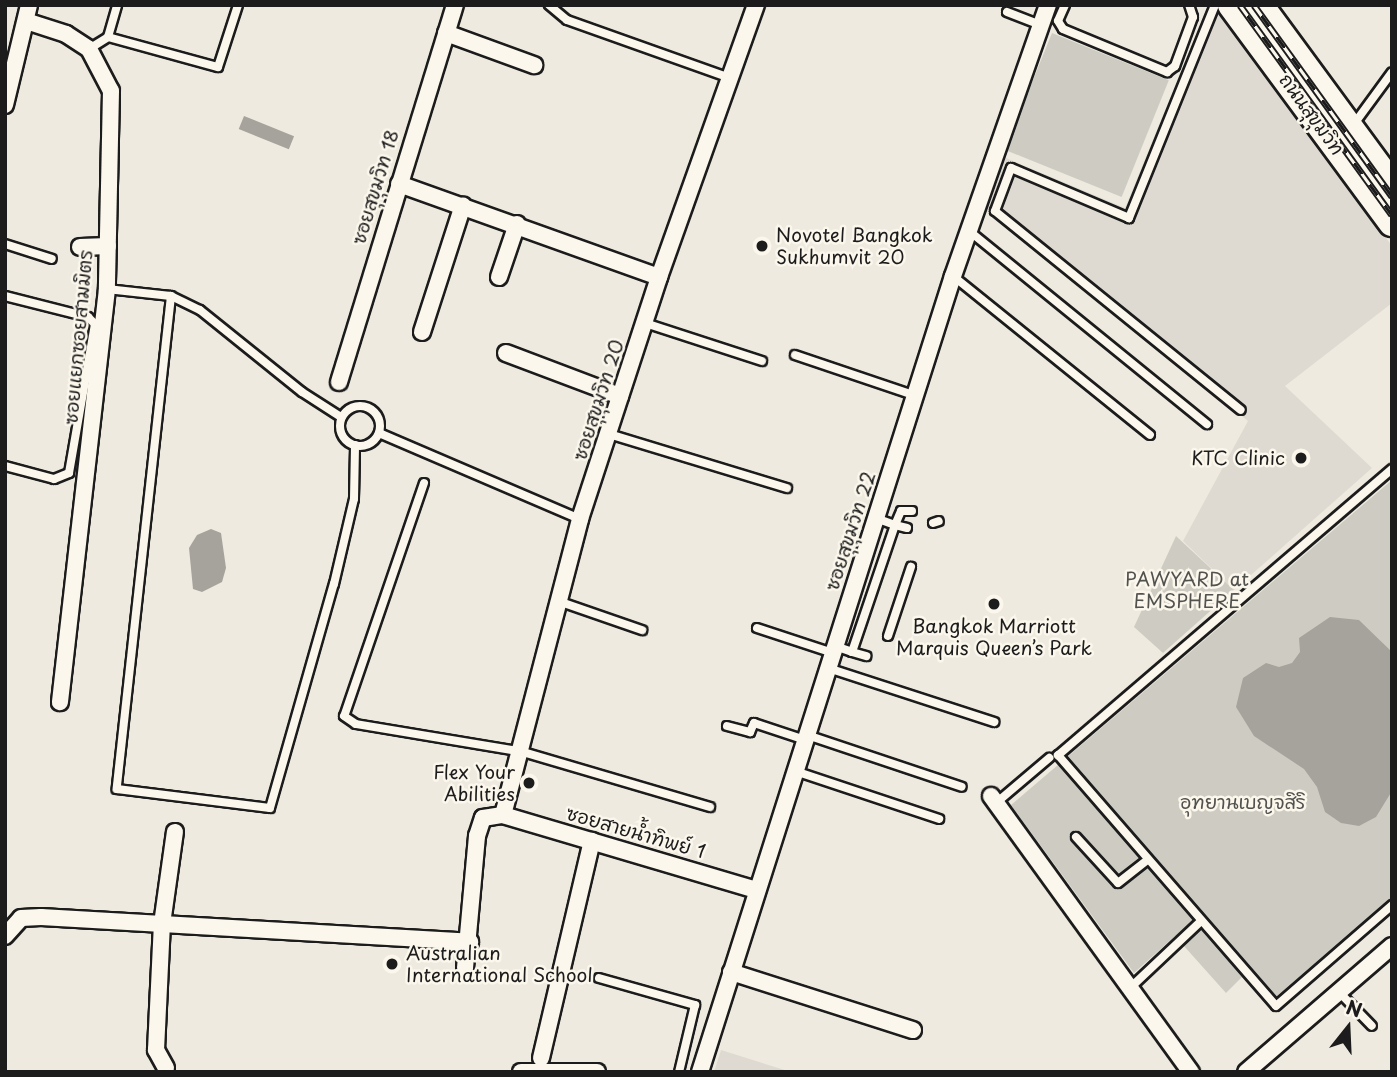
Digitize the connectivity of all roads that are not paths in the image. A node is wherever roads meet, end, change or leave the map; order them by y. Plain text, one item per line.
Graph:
1 (117, 5) edge
2 (238, 5) edge
3 (455, 5) edge
4 (549, 5) edge
5 (756, 5) edge
6 (1048, 5) edge
7 (1065, 5) edge
8 (1189, 5) edge
9 (1215, 5) edge
10 (1231, 5) edge
11 (26, 10) edge
12 (1007, 12) dead end
13 (1262, 13) edge
14 (1041, 24) junction
15 (446, 33) junction
16 (108, 37) junction
17 (89, 49) junction
18 (534, 65) dead end
19 (1392, 72) edge
20 (731, 78) junction
21 (5, 105) edge
22 (1350, 129) junction
23 (993, 160) junction
24 (1011, 168) junction
25 (399, 184) junction
26 (1392, 185) edge
27 (463, 205) junction
28 (977, 205) junction
29 (995, 211) junction
30 (1392, 223) edge
31 (517, 224) junction
32 (968, 230) junction
33 (5, 244) edge
34 (108, 246) junction
35 (80, 247) dead end
36 (52, 258) dead end
37 (953, 276) junction
38 (659, 277) junction
39 (499, 278) dead end
40 (107, 289) junction
41 (5, 296) edge
42 (171, 296) junction
43 (645, 323) junction
44 (422, 332) dead end
45 (506, 353) dead end
46 (795, 355) dead end
47 (762, 361) dead end
48 (339, 382) dead end
49 (620, 396) junction
50 (916, 396) junction
51 (1241, 410) dead end
52 (341, 417) junction
53 (1208, 424) dead end
54 (379, 433) junction
55 (610, 434) junction
56 (1150, 435) dead end
57 (355, 445) junction
58 (5, 466) edge
59 (1392, 468) edge
60 (424, 483) dead end
61 (787, 488) dead end
62 (912, 511) dead end
63 (876, 518) junction
64 (580, 519) junction
65 (895, 525) junction
66 (907, 528) dead end
67 (911, 567) dead end
68 (561, 603) junction
69 (757, 628) dead end
70 (642, 630) dead end
71 (888, 636) dead end
72 (852, 652) junction
73 (832, 656) junction
74 (866, 656) dead end
75 (60, 702) dead end
76 (994, 722) dead end
77 (727, 726) dead end
78 (806, 737) junction
79 (523, 752) junction
80 (1049, 758) dead end
81 (795, 771) junction
82 (962, 787) dead end
83 (994, 799) joint
84 (710, 807) dead end
85 (503, 815) junction
86 (939, 819) dead end
87 (175, 832) dead end
88 (1076, 837) dead end
89 (592, 841) junction
90 (1147, 860) junction
91 (757, 890) junction
92 (1392, 905) edge
93 (1200, 922) junction
94 (162, 924) junction
95 (5, 936) edge
96 (470, 942) junction
97 (1392, 946) edge
98 (465, 968) dead end
99 (731, 972) junction
100 (599, 978) dead end
101 (1130, 988) junction
102 (1339, 992) junction
103 (1372, 1027) dead end
104 (913, 1030) dead end
105 (541, 1058) dead end
106 (166, 1068) dead end
107 (521, 1072) edge
108 (597, 1072) edge
109 (679, 1072) edge
110 (699, 1072) edge
111 (1191, 1072) edge
112 (1246, 1072) edge

1 - 16 lane
2 - 16 lane
3 - 15 street, ซอยสุขุมวิท 18
4 - 20 lane
5 - 20 street, ซอยสุขุมวิท 20
6 - 14 street, ซอยสุขุมวิท 22
7 - 8 lane
9 - 24 lane
10 - 13 main road, ถนนสุขุมวิท
11 - 17 street
11 - 21 street
12 - 14 lane
13 - 22 main road, ถนนสุขุมวิท
13 - 30 main road, ถนนสุขุมวิท
14 - 23 street, ซอยสุขุมวิท 22
15 - 18 street
15 - 25 street, ซอยสุขุมวิท 18
16 - 17 lane
17 - 34 street, ซอยแยกซอยสามมิตร
19 - 22 lane
20 - 38 street, ซอยสุขุมวิท 20
22 - 26 main road, ถนนสุขุมวิท
23 - 24 lane
23 - 28 street, ซอยสุขุมวิท 22
24 - 29 lane
25 - 27 street
25 - 48 street, ซอยสุขุมวิท 18
27 - 31 street
27 - 44 street
28 - 29 lane
28 - 32 street, ซอยสุขุมวิท 22
29 - 51 lane
31 - 38 street
31 - 39 street
32 - 37 street, ซอยสุขุมวิท 22
32 - 53 lane
33 - 36 lane
34 - 35 street
34 - 40 street, ซอยแยกซอยสามมิตร
37 - 50 street, ซอยสุขุมวิท 22
37 - 56 lane
38 - 43 street, ซอยสุขุมวิท 20
40 - 42 lane
40 - 75 street, ซอยแยกซอยสามมิตร
41 - 58 lane
42 - 52 lane
42 - 57 lane
43 - 47 lane
43 - 49 street, ซอยสุขุมวิท 20
45 - 49 street
46 - 50 lane
49 - 55 street, ซอยสุขุมวิท 20
50 - 63 street, ซอยสุขุมวิท 22
52 - 54 lane
52 - 57 lane
54 - 57 lane
54 - 64 lane
55 - 61 lane
55 - 64 street, ซอยสุขุมวิท 20
59 - 90 lane
60 - 79 lane
62 - 65 lane
63 - 65 lane
63 - 73 street, ซอยสุขุมวิท 22
64 - 68 street, ซอยสุขุมวิท 20
65 - 66 lane
65 - 72 lane
67 - 71 lane
68 - 70 lane
68 - 79 street, ซอยสุขุมวิท 20
69 - 73 lane
72 - 73 lane
72 - 74 lane
73 - 76 lane
73 - 78 street, ซอยสุขุมวิท 22
77 - 78 lane
78 - 81 street, ซอยสุขุมวิท 22
78 - 82 lane
79 - 84 lane
79 - 85 street, ซอยสุขุมวิท 20
80 - 83 lane
81 - 86 lane
81 - 91 street, ซอยสุขุมวิท 22
83 - 101 street
85 - 89 street, ซอยสายน้ำทิพย์ 1
85 - 96 street
87 - 94 street
88 - 90 lane
89 - 91 street, ซอยสายน้ำทิพย์ 1
89 - 105 street
90 - 93 lane
91 - 99 street, ซอยสุขุมวิท 22
92 - 93 lane
93 - 101 lane
94 - 95 street
94 - 96 street
94 - 106 street
96 - 98 street
97 - 102 street
99 - 104 street
99 - 110 street, ซอยสุขุมวิท 22
100 - 109 lane
101 - 111 street
102 - 103 lane
102 - 112 street
107 - 108 street

